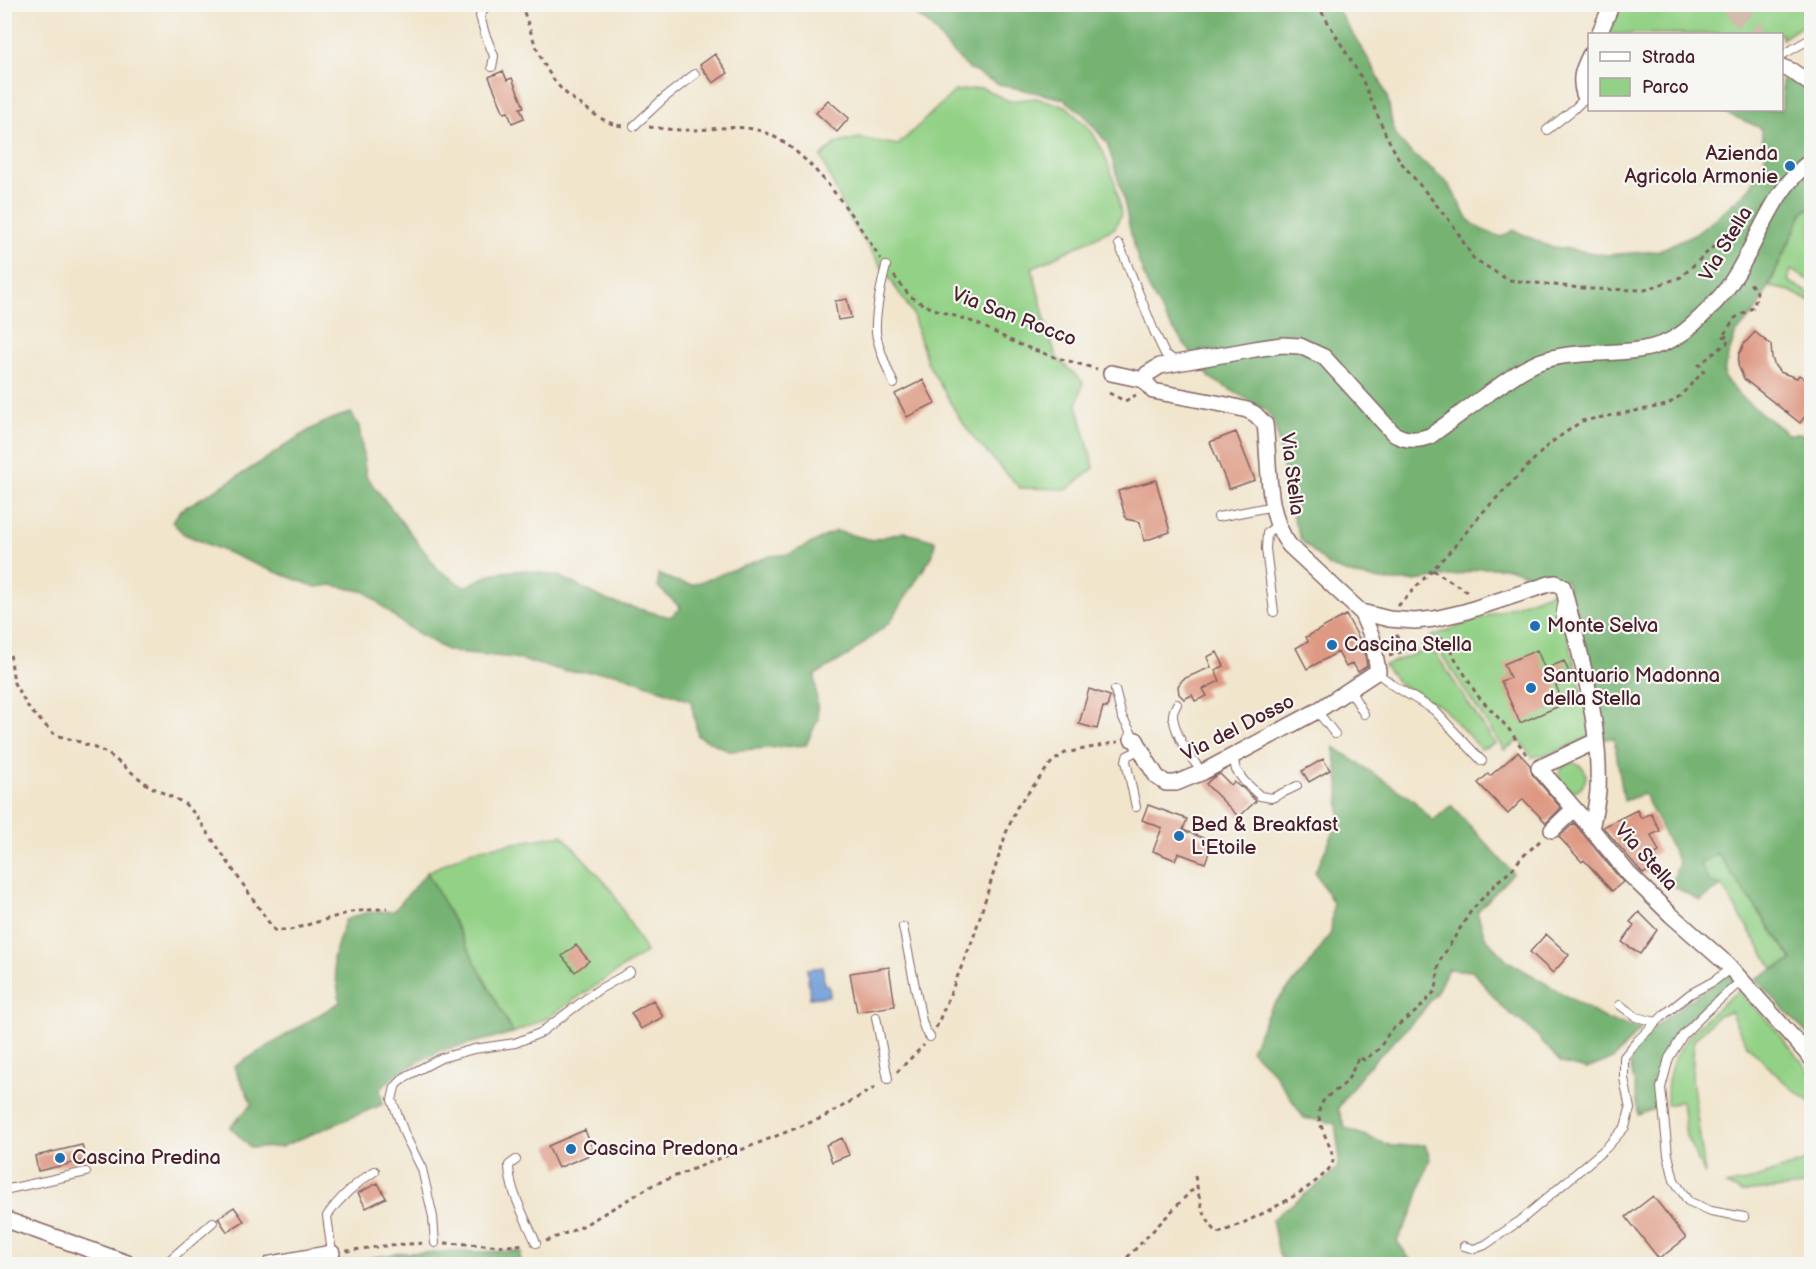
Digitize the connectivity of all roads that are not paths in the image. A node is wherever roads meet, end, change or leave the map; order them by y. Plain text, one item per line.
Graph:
1 (487, 4) edge
2 (1612, 4) edge
3 (1599, 33) edge
4 (1812, 38) edge
5 (1783, 54) edge
6 (1588, 59) edge
7 (492, 67) dead end
8 (1783, 67) edge
9 (695, 74) dead end
10 (1812, 85) edge
11 (1588, 96) edge
12 (634, 126) road end
13 (1547, 130) dead end
14 (1810, 155) edge
15 (1119, 244) dead end
16 (884, 264) road end
17 (1178, 362) junction
18 (1111, 373) road end
19 (1143, 380) junction
20 (894, 384) dead end
21 (1274, 506) junction
22 (1218, 517) dead end
23 (1277, 525) junction
24 (1564, 590) junction
25 (1274, 612) dead end
26 (1361, 612) junction
27 (1560, 617) dead end
28 (1377, 673) junction
29 (1115, 690) dead end
30 (1350, 690) junction
31 (1176, 704) dead end
32 (1317, 711) junction
33 (1364, 714) dead end
34 (1335, 734) dead end
35 (1596, 741) junction
36 (1136, 742) junction
37 (1233, 756) junction
38 (1482, 760) dead end
39 (1203, 772) junction
40 (1297, 786) dead end
41 (1136, 807) dead end
42 (1574, 809) junction
43 (1591, 828) junction
44 (1547, 834) road end
45 (903, 927) dead end
46 (1731, 968) junction
47 (630, 972) dead end
48 (1742, 980) junction
49 (1620, 1005) dead end
50 (876, 1017) dead end
51 (1656, 1022) junction
52 (930, 1037) road end
53 (1812, 1059) edge
54 (888, 1078) road end
55 (516, 1160) dead end
56 (375, 1171) dead end
57 (86, 1172) dead end
58 (4, 1190) edge
59 (1744, 1217) dead end
60 (4, 1219) edge
61 (213, 1222) dead end
62 (435, 1243) road end
63 (536, 1243) road end
64 (1464, 1246) dead end
65 (332, 1253) joint
66 (130, 1264) edge
67 (165, 1264) edge
68 (271, 1264) edge

1 - 7 lane
2 - 3 street
4 - 5 lane
6 - 11 street
8 - 10 street
9 - 12 lane
11 - 13 lane
14 - 17 street, Via Stella
15 - 17 lane
16 - 20 lane
17 - 19 street, Via Stella
18 - 19 street
19 - 21 street, Via Stella
21 - 22 lane
21 - 23 street, Via Stella
23 - 25 lane
23 - 26 street, Via Stella
24 - 26 street, Via Stella
24 - 27 lane
24 - 35 street, Via Stella
26 - 28 street
28 - 30 street, Via del Dosso
28 - 38 lane
29 - 36 lane
30 - 32 street, Via del Dosso
30 - 33 lane
31 - 39 lane
32 - 34 lane
32 - 37 street, Via del Dosso
35 - 42 street
35 - 43 street, Via Stella
36 - 39 street, Via del Dosso
36 - 41 lane
37 - 39 street, Via del Dosso
37 - 40 lane
42 - 43 street
42 - 44 street
43 - 46 street, Via Stella
45 - 52 lane
46 - 48 street, Via Stella
46 - 51 lane
47 - 62 lane
48 - 53 street, Via Stella
48 - 59 lane
49 - 51 lane
50 - 54 lane
51 - 64 lane
55 - 63 lane
56 - 65 lane
57 - 58 lane
60 - 66 street
61 - 67 lane
65 - 68 street

